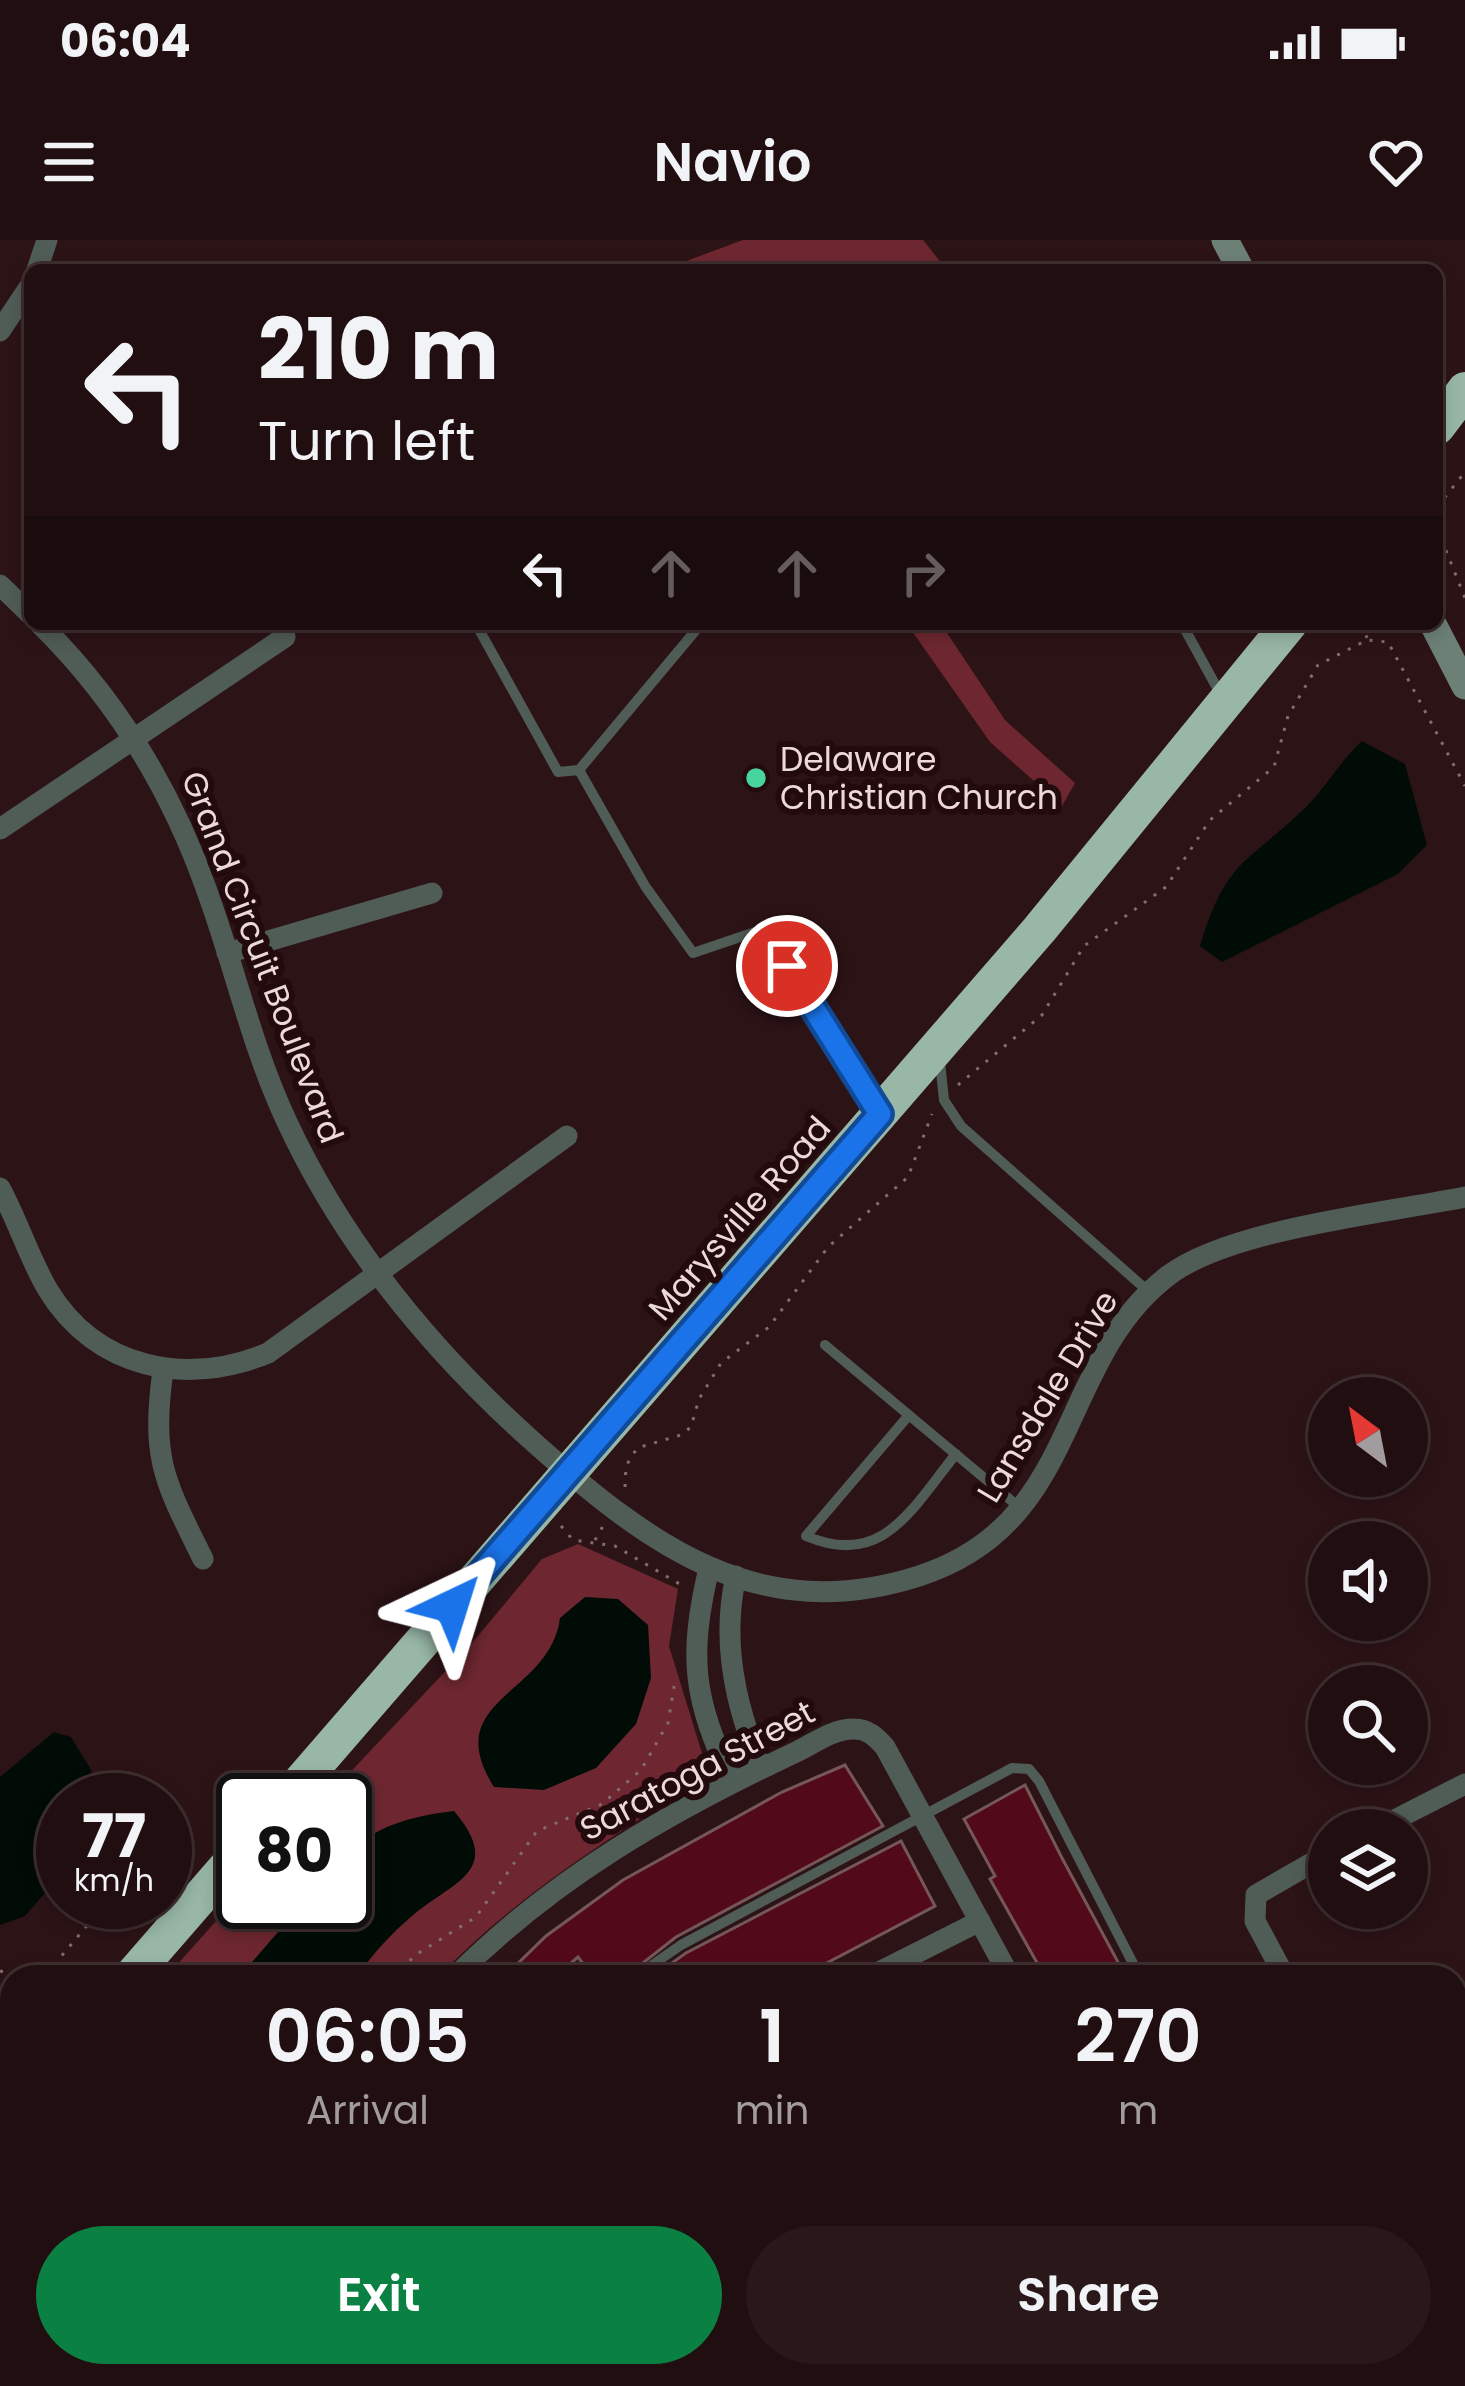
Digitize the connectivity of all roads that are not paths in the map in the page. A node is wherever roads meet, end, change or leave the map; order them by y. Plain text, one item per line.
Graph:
1 (24, 295) edge
2 (0, 331) edge
3 (1465, 390) edge
4 (1443, 419) edge
5 (0, 585) edge
6 (24, 608) edge
7 (45, 630) edge
8 (479, 630) edge
9 (695, 630) edge
10 (1185, 630) edge
11 (1284, 630) edge
12 (1436, 630) edge
13 (285, 637) dead end
14 (1465, 686) edge
15 (1228, 704) junction
16 (134, 734) junction
17 (579, 770) junction
18 (0, 830) edge
19 (432, 892) dead end
20 (227, 953) junction
21 (939, 1046) junction
22 (880, 1114) junction
23 (567, 1136) dead end
24 (0, 1188) edge
25 (1465, 1197) edge
26 (379, 1275) junction
27 (1149, 1292) junction
28 (825, 1345) dead end
29 (163, 1370) junction
30 (909, 1415) junction
31 (956, 1454) junction
32 (568, 1473) junction
33 (1023, 1510) junction
34 (202, 1559) dead end
35 (709, 1568) junction
36 (736, 1576) junction
37 (761, 1766) junction
38 (307, 1773) edge
39 (732, 1781) junction
40 (1465, 1784) edge
41 (1417, 1809) edge
42 (923, 1815) junction
43 (1308, 1864) edge
44 (216, 1879) edge
45 (980, 1921) junction
46 (141, 1965) edge
47 (468, 1965) edge
48 (652, 1965) edge
49 (892, 1965) edge
50 (1004, 1965) edge
51 (1134, 1965) edge
52 (1279, 1965) edge

1 - 2 street
3 - 4 highway
5 - 6 street
7 - 16 street, Grand Circuit Boulevard
8 - 17 lane
9 - 17 lane
10 - 15 lane
11 - 15 highway, Marysville Road
12 - 14 street
13 - 16 street
15 - 21 highway, Marysville Road
16 - 18 street
16 - 20 street, Grand Circuit Boulevard
17 - 22 lane
19 - 20 street
20 - 26 street, Grand Circuit Boulevard
21 - 22 highway, Marysville Road
21 - 27 lane
22 - 32 highway, Marysville Road
23 - 26 street
24 - 29 street
25 - 27 street, Lansdale Drive
26 - 29 street
26 - 32 street, Grand Circuit Boulevard
27 - 33 street, Lansdale Drive
28 - 30 lane
29 - 34 street
30 - 31 lane
30 - 31 lane
31 - 33 lane
32 - 35 street, Lansdale Drive
32 - 38 highway, Marysville Road
33 - 36 street, Lansdale Drive
35 - 36 street, Lansdale Drive
35 - 39 street
36 - 37 street
37 - 39 street, Saratoga Street
37 - 42 street, Saratoga Street
39 - 47 street, Saratoga Street
40 - 41 street
42 - 45 street, Saratoga Street
42 - 48 lane
42 - 51 lane
43 - 52 street
44 - 46 highway
45 - 49 street
45 - 50 street, Saratoga Street

